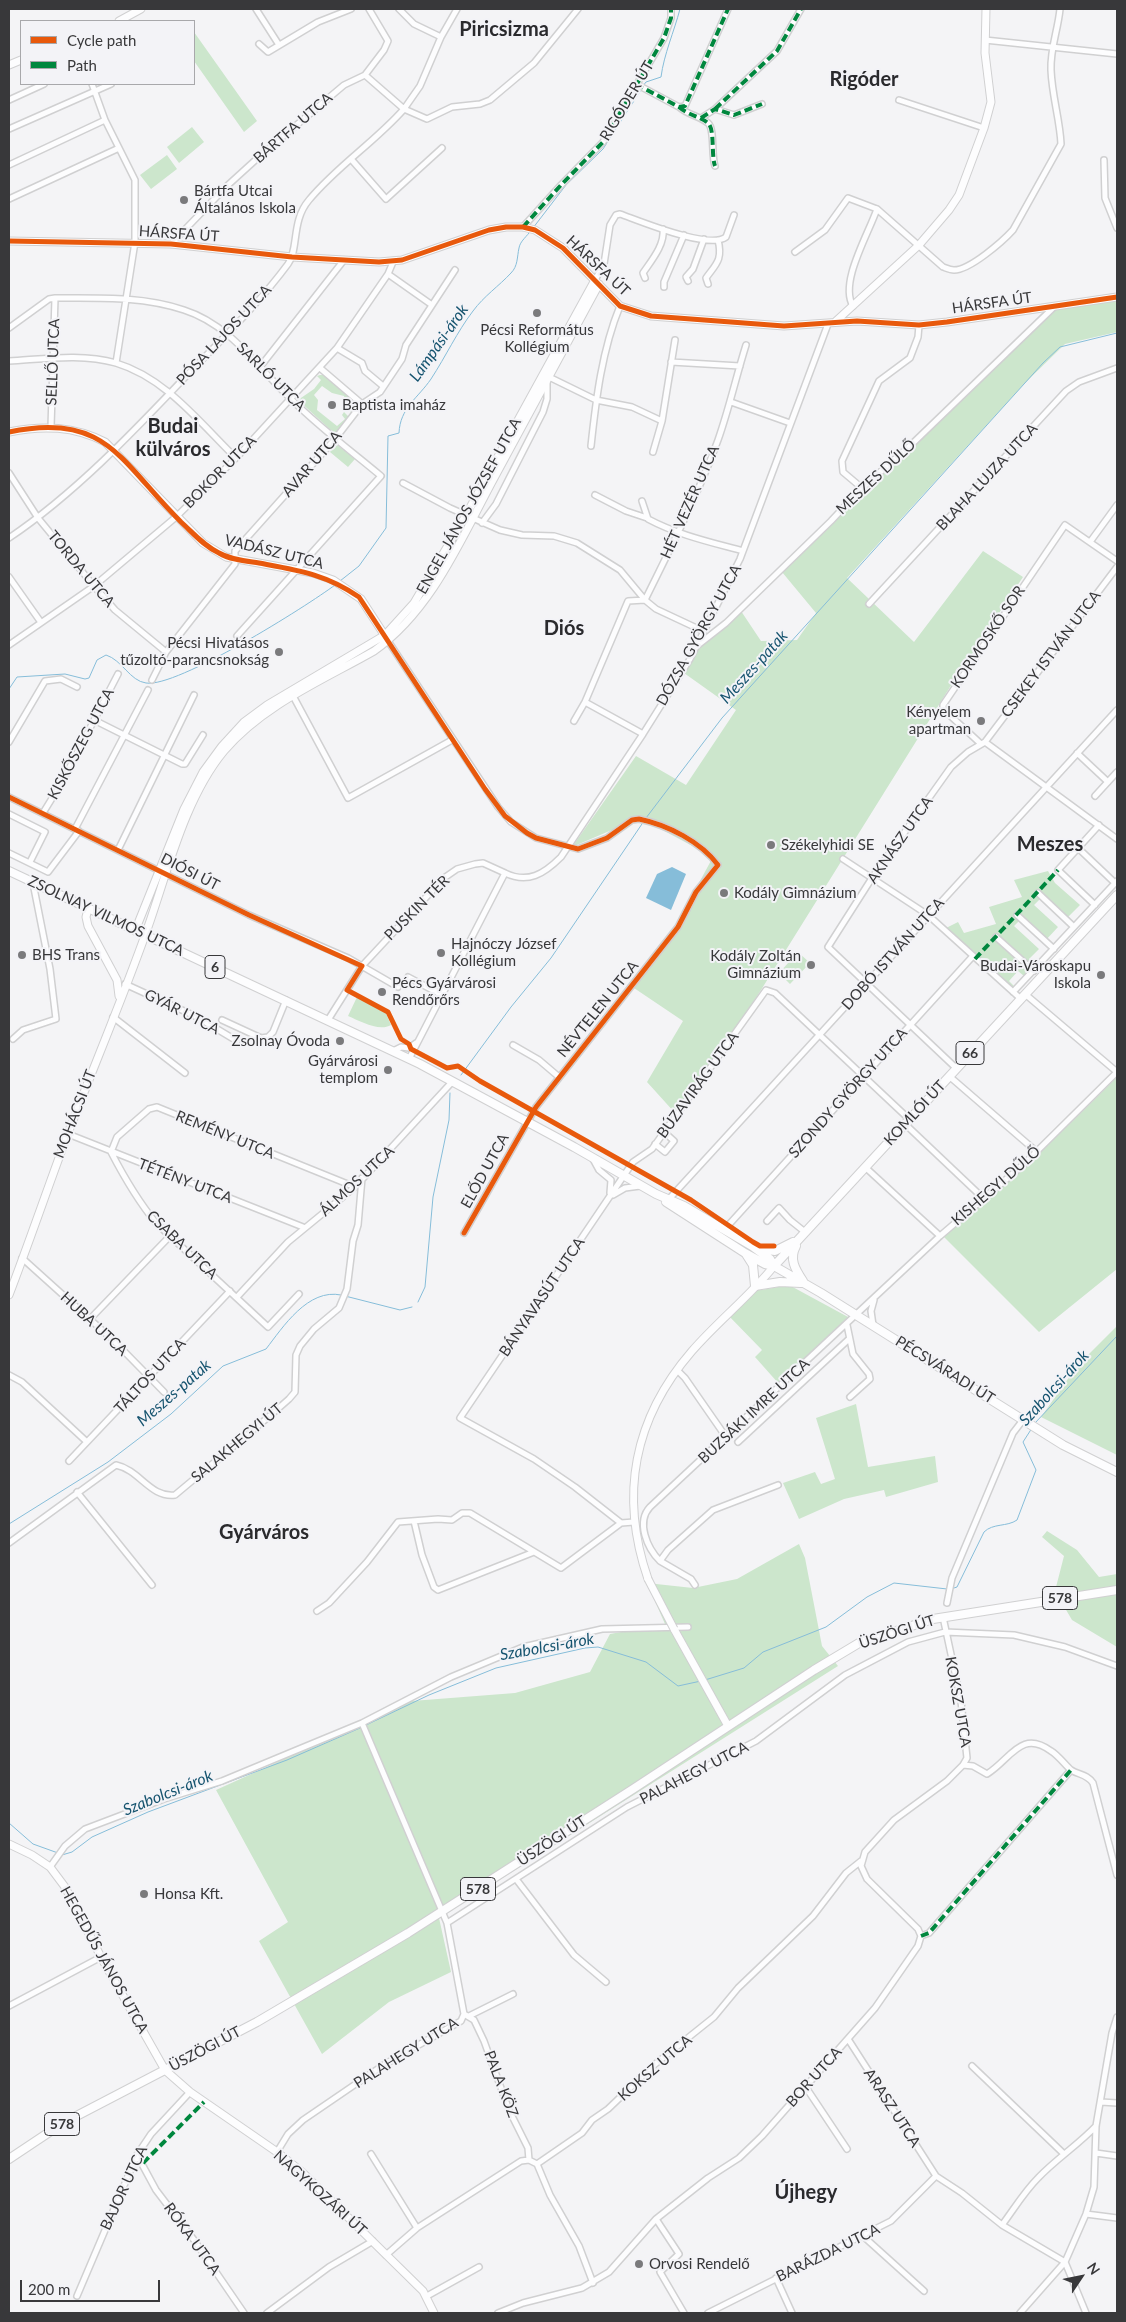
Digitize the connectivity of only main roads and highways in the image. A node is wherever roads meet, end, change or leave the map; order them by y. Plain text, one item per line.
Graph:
1 (9, 871) edge
2 (1117, 895) edge
3 (656, 1194) junction
4 (800, 1239) junction
5 (752, 1246) junction
6 (745, 1253) junction
7 (774, 1266) junction
8 (806, 1284) junction
9 (1117, 1472) edge
10 (1117, 1590) edge
11 (9, 2158) edge

1 - 3 main road, ZSOLNAY VILMOS UTCA / 6
2 - 4 main road, KOMLÓI ÚT / 66
3 - 5 main road, ZSOLNAY VILMOS UTCA / 6
3 - 6 main road, ZSOLNAY VILMOS UTCA / 6
4 - 5 main road
4 - 7 main road, KOMLÓI ÚT / 66
4 - 8 main road
5 - 7 main road, ZSOLNAY VILMOS UTCA / 6
6 - 7 main road, ZSOLNAY VILMOS UTCA / 6
6 - 8 main road
7 - 8 main road, PÉCSVÁRADI ÚT / 6
8 - 9 main road, PÉCSVÁRADI ÚT / 6
10 - 11 main road, ÜSZÖGI ÚT / 578

